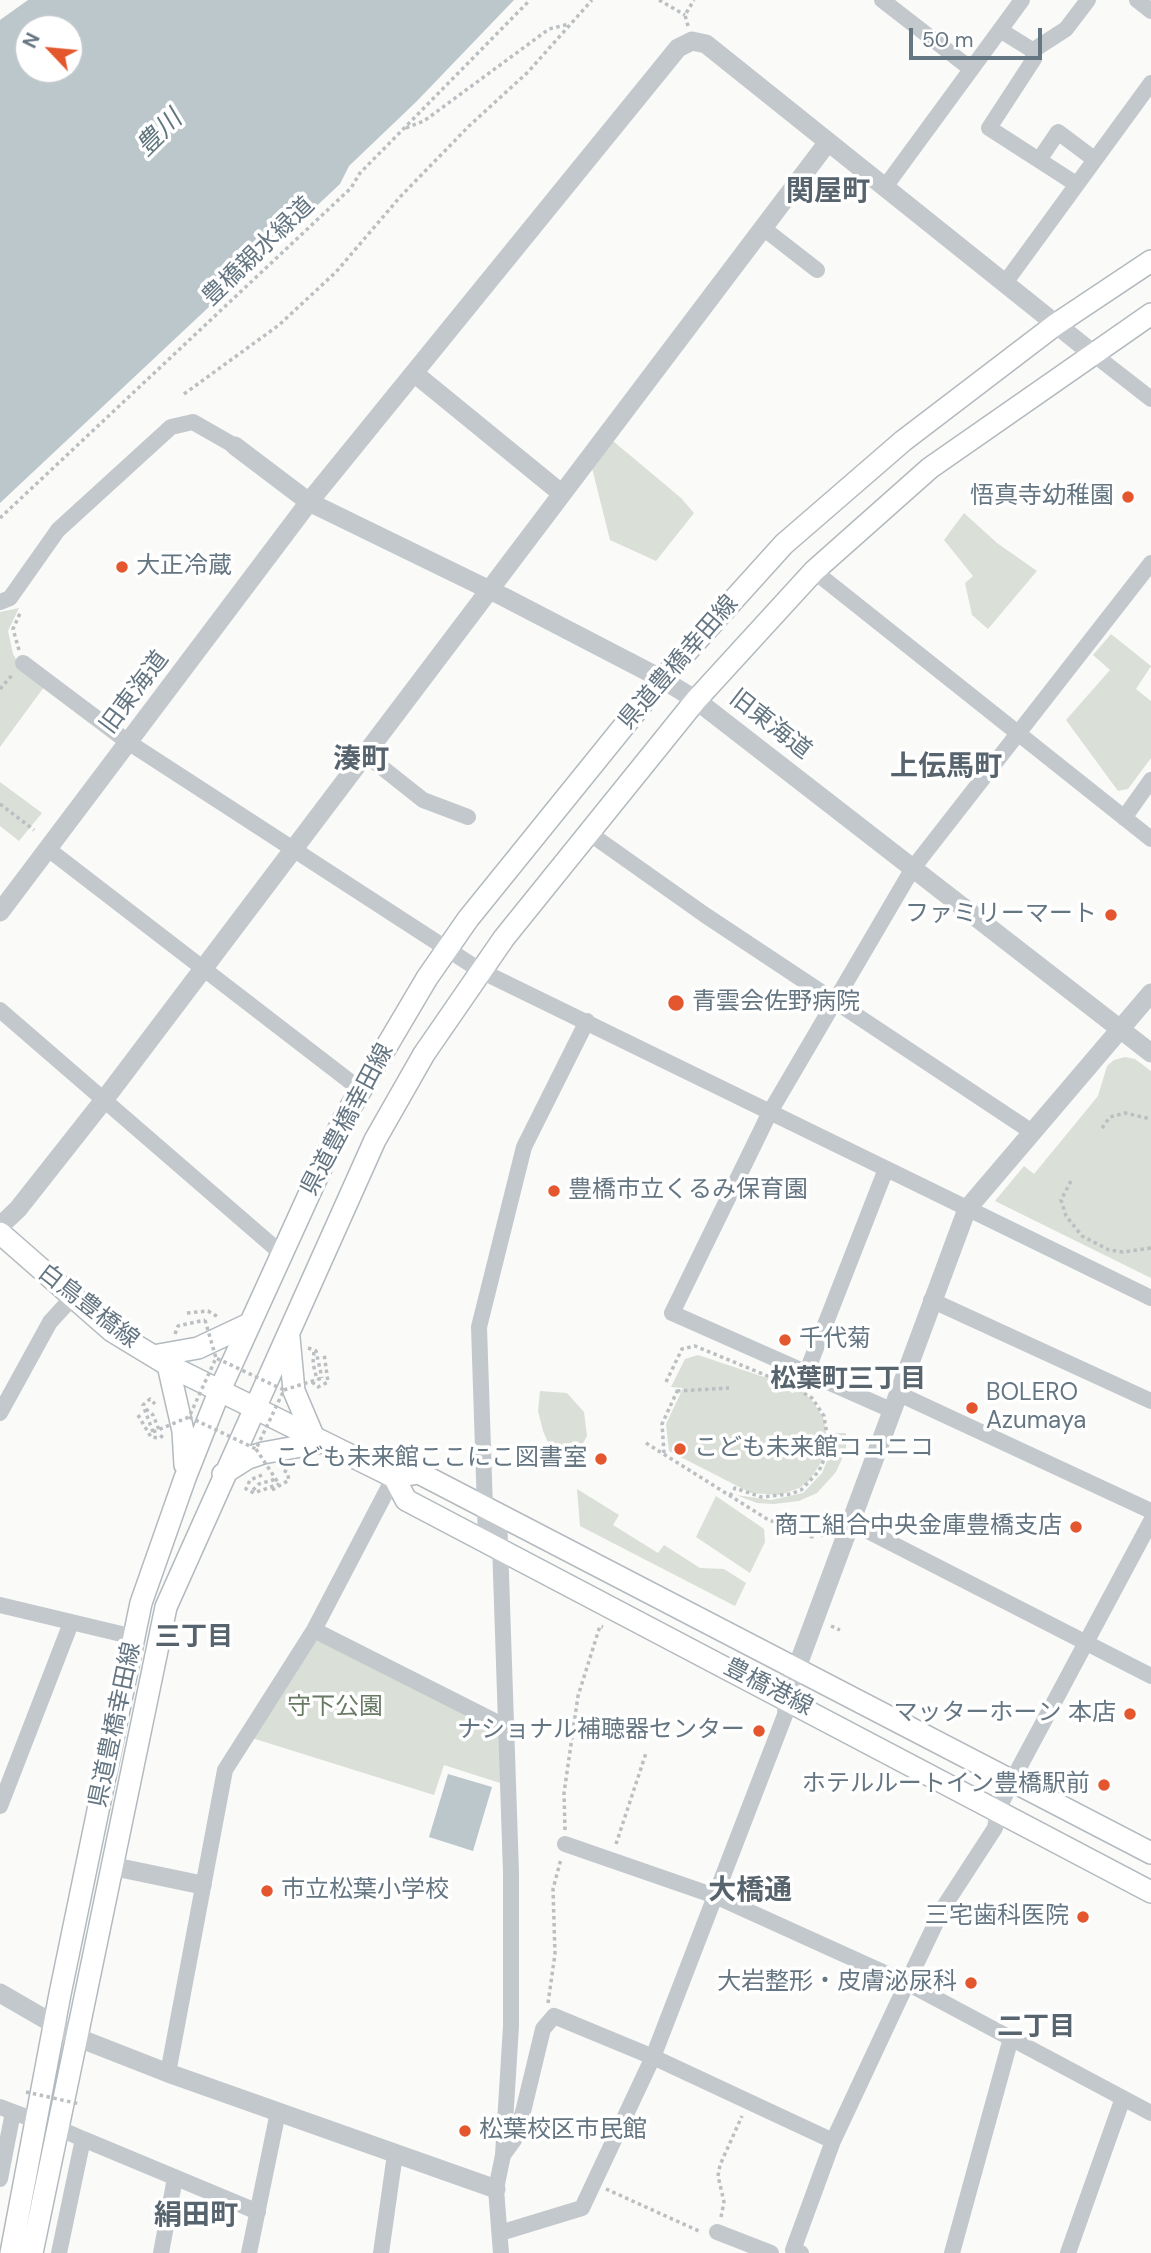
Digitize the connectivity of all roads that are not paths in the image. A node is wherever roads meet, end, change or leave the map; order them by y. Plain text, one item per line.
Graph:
1 (882, 0) edge
2 (1022, 0) edge
3 (1088, 0) edge
4 (1137, 0) edge
5 (1151, 11) edge
6 (1000, 30) junction
7 (1032, 50) junction
8 (971, 69) junction
9 (1151, 83) edge
10 (828, 142) junction
11 (1094, 159) junction
12 (1039, 160) junction
13 (1076, 184) junction
14 (885, 187) junction
15 (763, 228) junction
16 (1151, 261) edge
17 (817, 270) dead end
18 (1005, 283) junction
19 (1151, 313) edge
20 (1055, 326) junction
21 (1092, 353) junction
22 (414, 373) junction
23 (1151, 399) edge
24 (236, 446) joint
25 (561, 492) junction
26 (309, 502) junction
27 (1151, 563) edge
28 (814, 571) junction
29 (489, 590) junction
30 (0, 602) edge
31 (23, 663) road end
32 (662, 679) junction
33 (696, 700) junction
34 (1018, 734) junction
35 (128, 742) junction
36 (365, 754) junction
37 (1151, 779) edge
38 (468, 817) dead end
39 (1124, 818) junction
40 (589, 834) junction
41 (1151, 839) edge
42 (48, 849) junction
43 (292, 850) junction
44 (912, 868) junction
45 (0, 912) edge
46 (446, 948) junction
47 (203, 969) junction
48 (481, 971) junction
49 (1151, 993) edge
50 (836, 1000) junction
51 (0, 1010) edge
52 (587, 1021) junction
53 (1120, 1029) junction
54 (1151, 1053) edge
55 (360, 1090) junction
56 (104, 1100) junction
57 (770, 1112) junction
58 (1032, 1132) junction
59 (886, 1169) junction
60 (967, 1209) junction
61 (0, 1226) edge
62 (0, 1233) edge
63 (282, 1254) junction
64 (1151, 1298) edge
65 (71, 1299) junction
66 (932, 1300) junction
67 (249, 1324) junction
68 (290, 1327) junction
69 (160, 1361) junction
70 (807, 1371) junction
71 (219, 1392) junction
72 (1151, 1401) edge
73 (894, 1402) junction
74 (253, 1408) junction
75 (0, 1413) edge
76 (318, 1440) junction
77 (223, 1475) junction
78 (394, 1477) junction
79 (185, 1478) junction
80 (493, 1511) junction
81 (1151, 1511) edge
82 (1151, 1521) edge
83 (850, 1522) junction
84 (493, 1543) junction
85 (0, 1605) edge
86 (71, 1623) junction
87 (314, 1630) junction
88 (134, 1637) junction
89 (1086, 1642) junction
90 (796, 1668) junction
91 (1151, 1676) edge
92 (786, 1697) junction
93 (506, 1727) junction
94 (1013, 1779) junction
95 (0, 1806) edge
96 (998, 1810) junction
97 (565, 1844) road end
98 (1151, 1853) edge
99 (111, 1866) junction
100 (202, 1885) junction
101 (1151, 1892) edge
102 (715, 1896) junction
103 (907, 1983) junction
104 (0, 1993) edge
105 (55, 2023) junction
106 (76, 2036) junction
107 (1011, 2039) junction
108 (653, 2057) junction
109 (168, 2073) junction
110 (1124, 2098) junction
111 (6, 2109) edge
112 (278, 2112) junction
113 (1151, 2113) edge
114 (37, 2121) junction
115 (58, 2128) junction
116 (83, 2139) junction
117 (833, 2141) junction
118 (395, 2154) junction
119 (502, 2155) junction
120 (175, 2178) junction
121 (0, 2179) edge
122 (496, 2189) junction
123 (258, 2212) junction
124 (500, 2232) junction
125 (717, 2232) road end
126 (793, 2252) edge
127 (11, 2253) edge
128 (32, 2253) edge
129 (59, 2253) edge
130 (161, 2253) edge
131 (249, 2253) edge
132 (381, 2253) edge
133 (501, 2253) edge
134 (771, 2253) edge
135 (952, 2253) edge
136 (1068, 2253) edge

1 - 8 street
2 - 6 street
3 - 7 street
4 - 5 street
6 - 7 street
6 - 8 street
7 - 12 street
8 - 14 street
9 - 11 street
10 - 14 street
10 - 15 street
10 - 22 street
11 - 12 street
11 - 13 street
12 - 13 street
13 - 18 street
14 - 18 street
15 - 17 street
15 - 25 street
16 - 20 main road, 県道豊橋幸田線
18 - 20 street
19 - 21 main road, 県道豊橋幸田線
20 - 21 street
20 - 32 main road, 県道豊橋幸田線
21 - 23 street
21 - 28 main road, 県道豊橋幸田線
22 - 25 street
22 - 26 street
24 - 26 street, 旧東海道
24 - 30 street, 旧東海道
25 - 29 street
26 - 29 street, 旧東海道
26 - 35 street, 旧東海道
27 - 34 street
28 - 33 main road, 県道豊橋幸田線
28 - 34 street
29 - 32 street, 旧東海道
29 - 36 street
31 - 35 street
32 - 33 street, 旧東海道
32 - 46 main road, 県道豊橋幸田線
33 - 40 main road, 県道豊橋幸田線
33 - 44 street, 旧東海道
34 - 39 street
34 - 44 street
35 - 42 street, 旧東海道
35 - 43 street
36 - 38 street
36 - 43 street
37 - 39 street
39 - 41 street
40 - 48 main road, 県道豊橋幸田線
40 - 50 street
42 - 45 street, 旧東海道
42 - 47 street
43 - 46 street
43 - 47 street
44 - 50 street
44 - 53 street, 旧東海道
46 - 48 street
46 - 55 main road, 県道豊橋幸田線
47 - 55 street
47 - 56 street
48 - 52 street
48 - 68 main road, 県道豊橋幸田線
49 - 53 street
50 - 57 street
50 - 58 street
51 - 56 street
52 - 57 street
52 - 80 street
53 - 54 street, 旧東海道
53 - 58 street
55 - 63 main road, 県道豊橋幸田線
56 - 61 street
56 - 63 street
57 - 59 street
57 - 70 street
58 - 60 street
59 - 60 street
59 - 70 street
60 - 64 street
60 - 66 street
62 - 65 main road, 白鳥豊橋線
63 - 67 main road, 県道豊橋幸田線
65 - 69 main road, 白鳥豊橋線
65 - 75 street
66 - 72 street
66 - 73 street
67 - 69 main road
67 - 71 main road, 県道豊橋幸田線
68 - 74 main road, 県道豊橋幸田線
68 - 76 main road
69 - 71 main road, 白鳥豊橋線
69 - 79 main road
70 - 73 street
71 - 74 main road, 豊橋港線
71 - 79 main road, 県道豊橋幸田線
73 - 81 street
73 - 83 street
74 - 76 main road, 豊橋港線
74 - 77 main road, 県道豊橋幸田線
76 - 77 main road
76 - 78 main road, 豊橋港線
77 - 99 main road, 県道豊橋幸田線
78 - 80 main road, 豊橋港線
78 - 84 main road, 豊橋港線
78 - 87 street
79 - 88 main road, 県道豊橋幸田線
80 - 84 street
80 - 90 main road, 豊橋港線
82 - 89 street
83 - 89 street
83 - 90 street
84 - 92 main road, 豊橋港線
84 - 93 street
85 - 86 street
86 - 88 street
86 - 95 street
87 - 93 street
87 - 100 street
88 - 105 main road, 県道豊橋幸田線
89 - 91 street
89 - 94 street
90 - 92 street
90 - 94 main road, 豊橋港線
92 - 96 main road, 豊橋港線
92 - 102 street
93 - 119 street
94 - 96 street
94 - 98 main road, 豊橋港線
96 - 101 main road, 豊橋港線
96 - 103 street
97 - 102 street
99 - 100 street
99 - 106 main road, 県道豊橋幸田線
100 - 109 street
102 - 103 street
102 - 108 street
103 - 107 street
103 - 117 street
104 - 105 street
105 - 106 street
105 - 114 main road, 県道豊橋幸田線
106 - 109 street
106 - 115 main road, 県道豊橋幸田線
107 - 110 street
107 - 135 street
108 - 117 street
108 - 119 street
108 - 124 street
109 - 112 street
110 - 113 street
110 - 136 street
111 - 114 street
111 - 121 street
112 - 118 street
112 - 123 street
114 - 127 main road, 県道豊橋幸田線
115 - 116 street
115 - 128 main road, 県道豊橋幸田線
116 - 120 street
116 - 129 street
117 - 126 street
118 - 122 street
118 - 132 street
119 - 122 street
120 - 123 street
120 - 130 street
122 - 124 street
123 - 131 street
124 - 133 street
125 - 134 street

